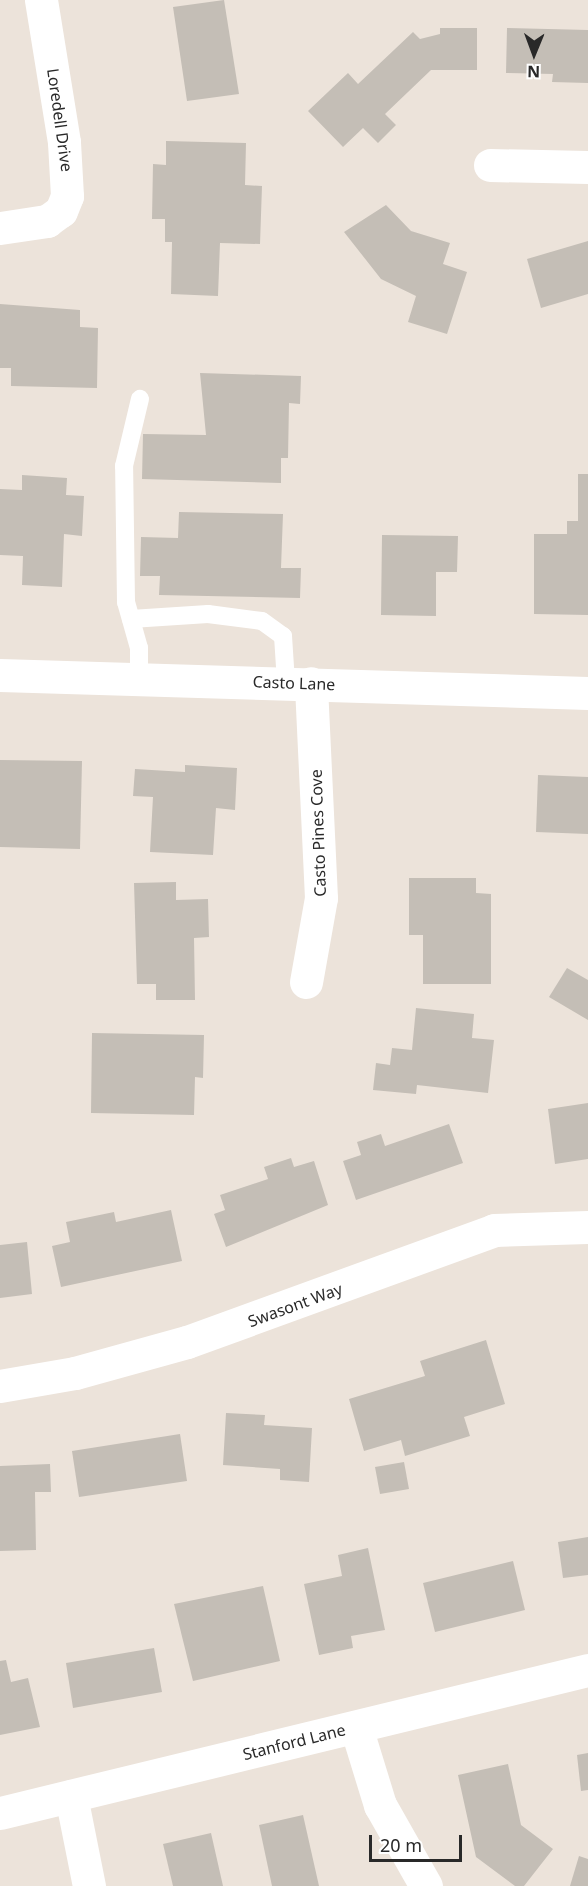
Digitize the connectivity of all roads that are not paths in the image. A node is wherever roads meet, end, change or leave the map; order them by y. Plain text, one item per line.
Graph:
1 (41, 0) edge
2 (489, 165) dead end
3 (588, 166) edge
4 (0, 228) edge
5 (140, 399) dead end
6 (131, 619) junction
7 (0, 675) edge
8 (139, 678) junction
9 (298, 683) junction
10 (588, 693) edge
11 (306, 982) dead end
12 (588, 1227) edge
13 (0, 1386) edge
14 (588, 1670) edge
15 (356, 1727) junction
16 (71, 1796) junction
17 (0, 1813) edge
18 (89, 1886) edge
19 (426, 1886) edge

1 - 4 street, Loredell Drive
2 - 3 street
5 - 6 lane
6 - 8 lane
6 - 9 lane
7 - 8 street, Casto Lane
8 - 9 street, Casto Lane
9 - 10 street, Casto Lane
9 - 11 street, Casto Pines Cove
12 - 13 street, Swasont Way
14 - 15 street, Stanford Lane
15 - 16 street, Stanford Lane
15 - 19 street
16 - 17 street, Stanford Lane
16 - 18 street

